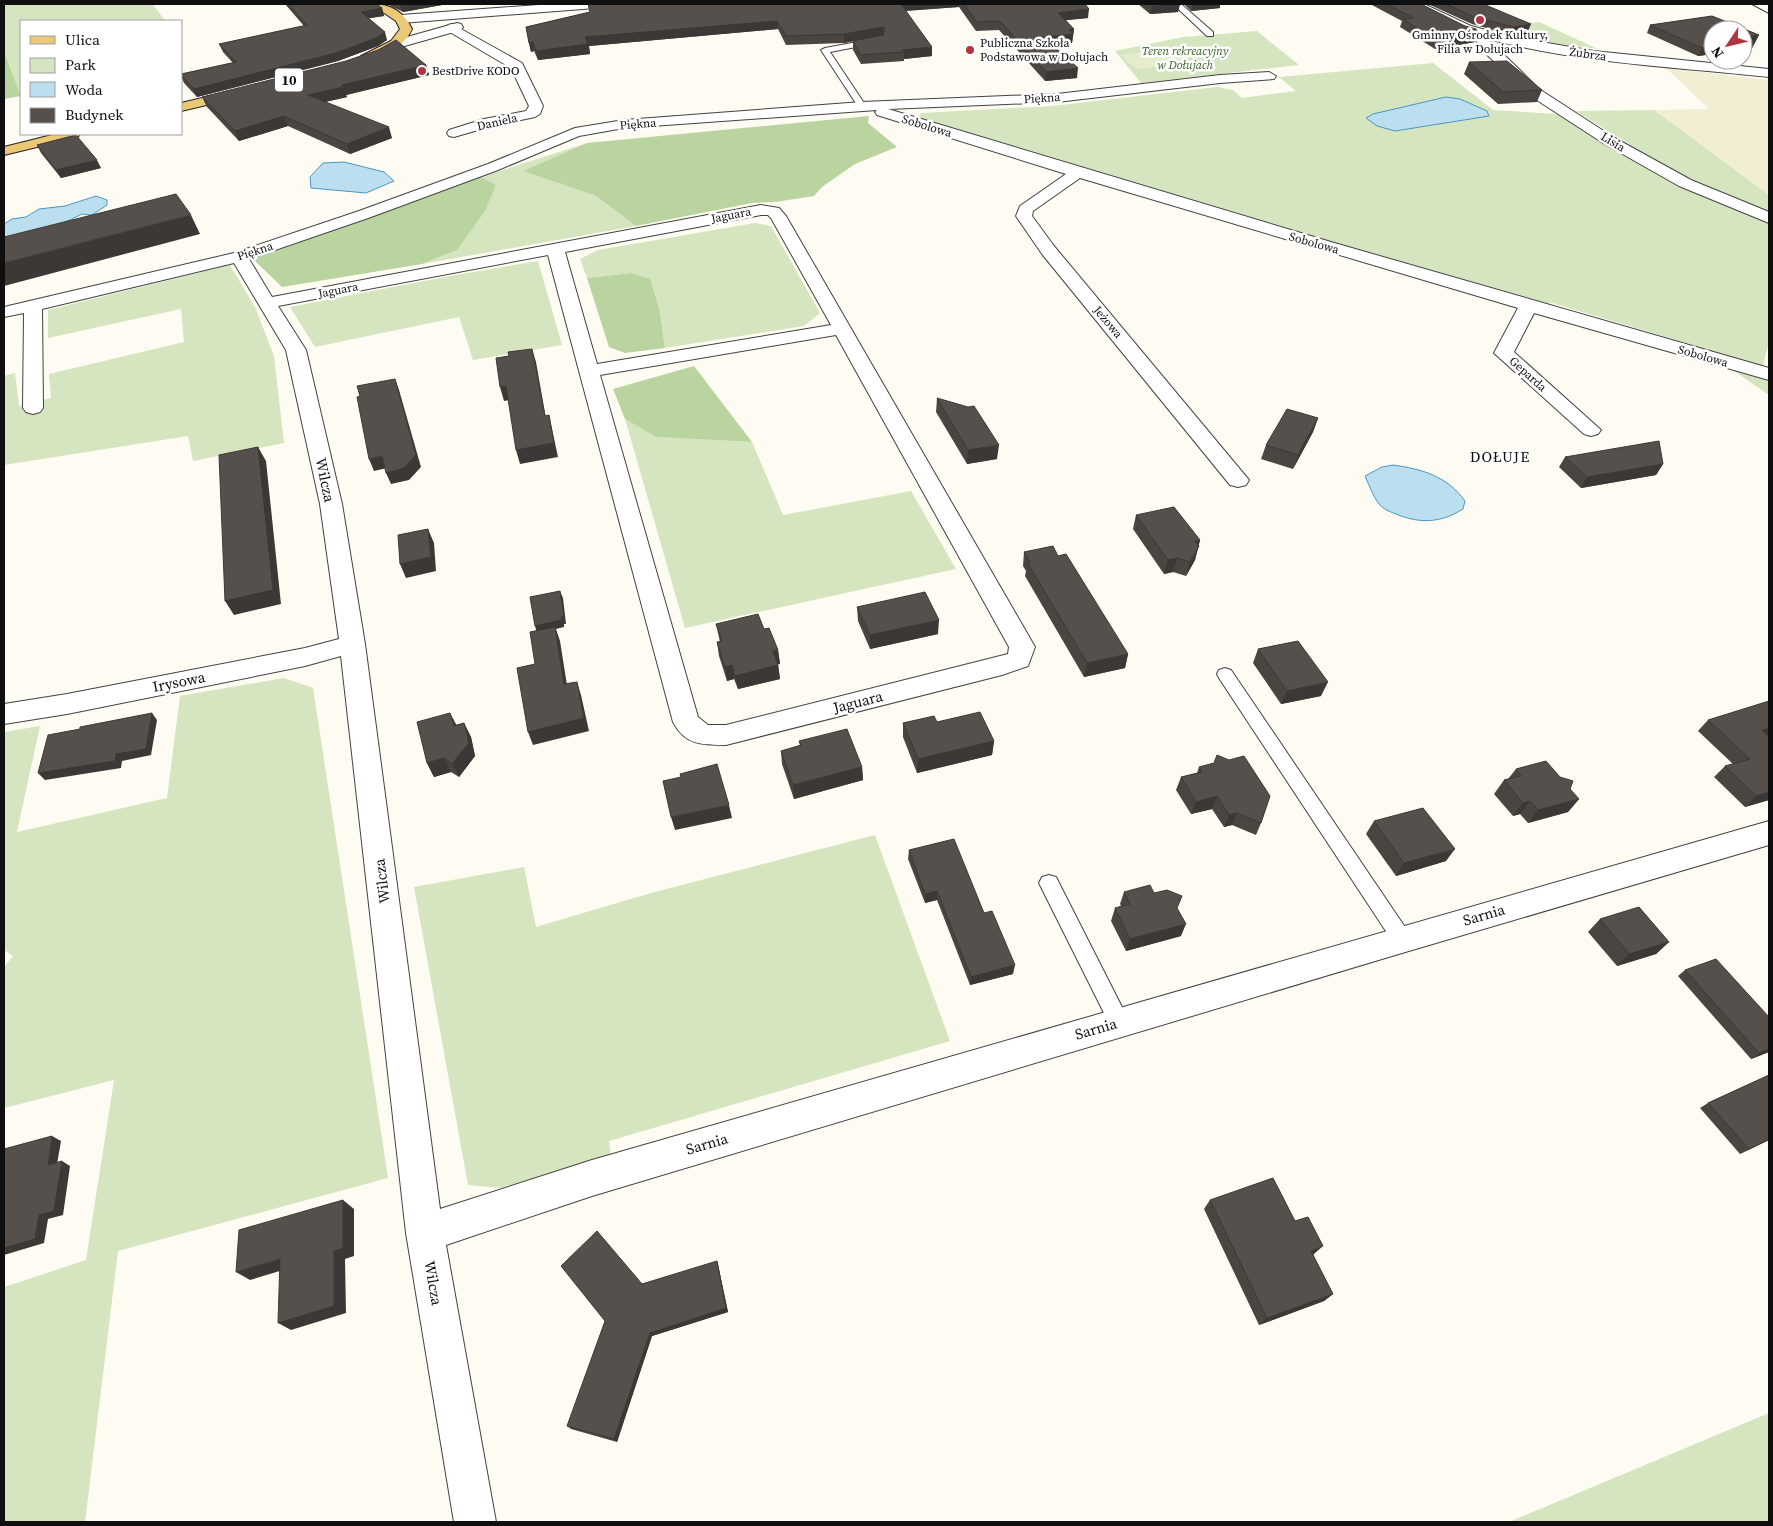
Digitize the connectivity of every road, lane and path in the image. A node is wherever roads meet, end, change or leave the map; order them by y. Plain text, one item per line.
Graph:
1 (377, 4) edge
2 (596, 4) edge
3 (1176, 4) edge
4 (1414, 4) edge
5 (1758, 4) edge
6 (1769, 9) edge
7 (525, 10) junction
8 (401, 20) junction
9 (452, 28) junction
10 (1210, 34) dead end
11 (1484, 34) junction
12 (880, 40) edge
13 (394, 45) junction
14 (351, 64) edge
15 (1769, 73) edge
16 (1269, 76) dead end
17 (254, 89) edge
18 (862, 106) junction
19 (182, 108) edge
20 (454, 133) dead end
21 (69, 135) edge
22 (4, 151) edge
23 (1078, 173) junction
24 (1769, 218) edge
25 (555, 248) junction
26 (239, 257) junction
27 (268, 303) junction
28 (33, 306) junction
29 (1528, 306) junction
30 (4, 312) edge
31 (841, 330) junction
32 (589, 371) junction
33 (1769, 374) edge
34 (33, 408) dead end
35 (1591, 430) dead end
36 (1238, 480) dead end
37 (352, 644) junction
38 (1225, 674) dead end
39 (4, 714) edge
40 (1769, 833) edge
41 (1049, 883) dead end
42 (1402, 939) junction
43 (1119, 1022) junction
44 (425, 1233) junction
45 (475, 1522) edge

1 - 8 main road
2 - 7 street
3 - 10 lane
4 - 11 street, Żubrza
5 - 6 street
7 - 8 street
7 - 9 street
8 - 13 main road
9 - 13 street
9 - 20 street, Daniela
11 - 15 street, Żubrza
11 - 24 street, Lisia
12 - 18 lane
13 - 14 main road
16 - 18 street, Piękna
17 - 19 main road, 10
18 - 23 street, Sobolowa
18 - 26 street, Piękna
21 - 22 main road
23 - 29 street, Sobolowa
23 - 36 street, Jeżowa
25 - 27 street, Jaguara
25 - 31 street, Jaguara
25 - 32 street, Jaguara
26 - 27 street, Wilcza
26 - 28 street, Piękna
27 - 37 street, Wilcza
28 - 30 street, Piękna
28 - 34 street
29 - 33 street, Sobolowa
29 - 35 street, Geparda
31 - 32 street
31 - 32 street, Jaguara
37 - 39 street, Irysowa
37 - 44 street, Wilcza
38 - 42 lane
40 - 42 street, Sarnia
41 - 43 lane
42 - 43 street, Sarnia
43 - 44 street, Sarnia
44 - 45 street, Wilcza

